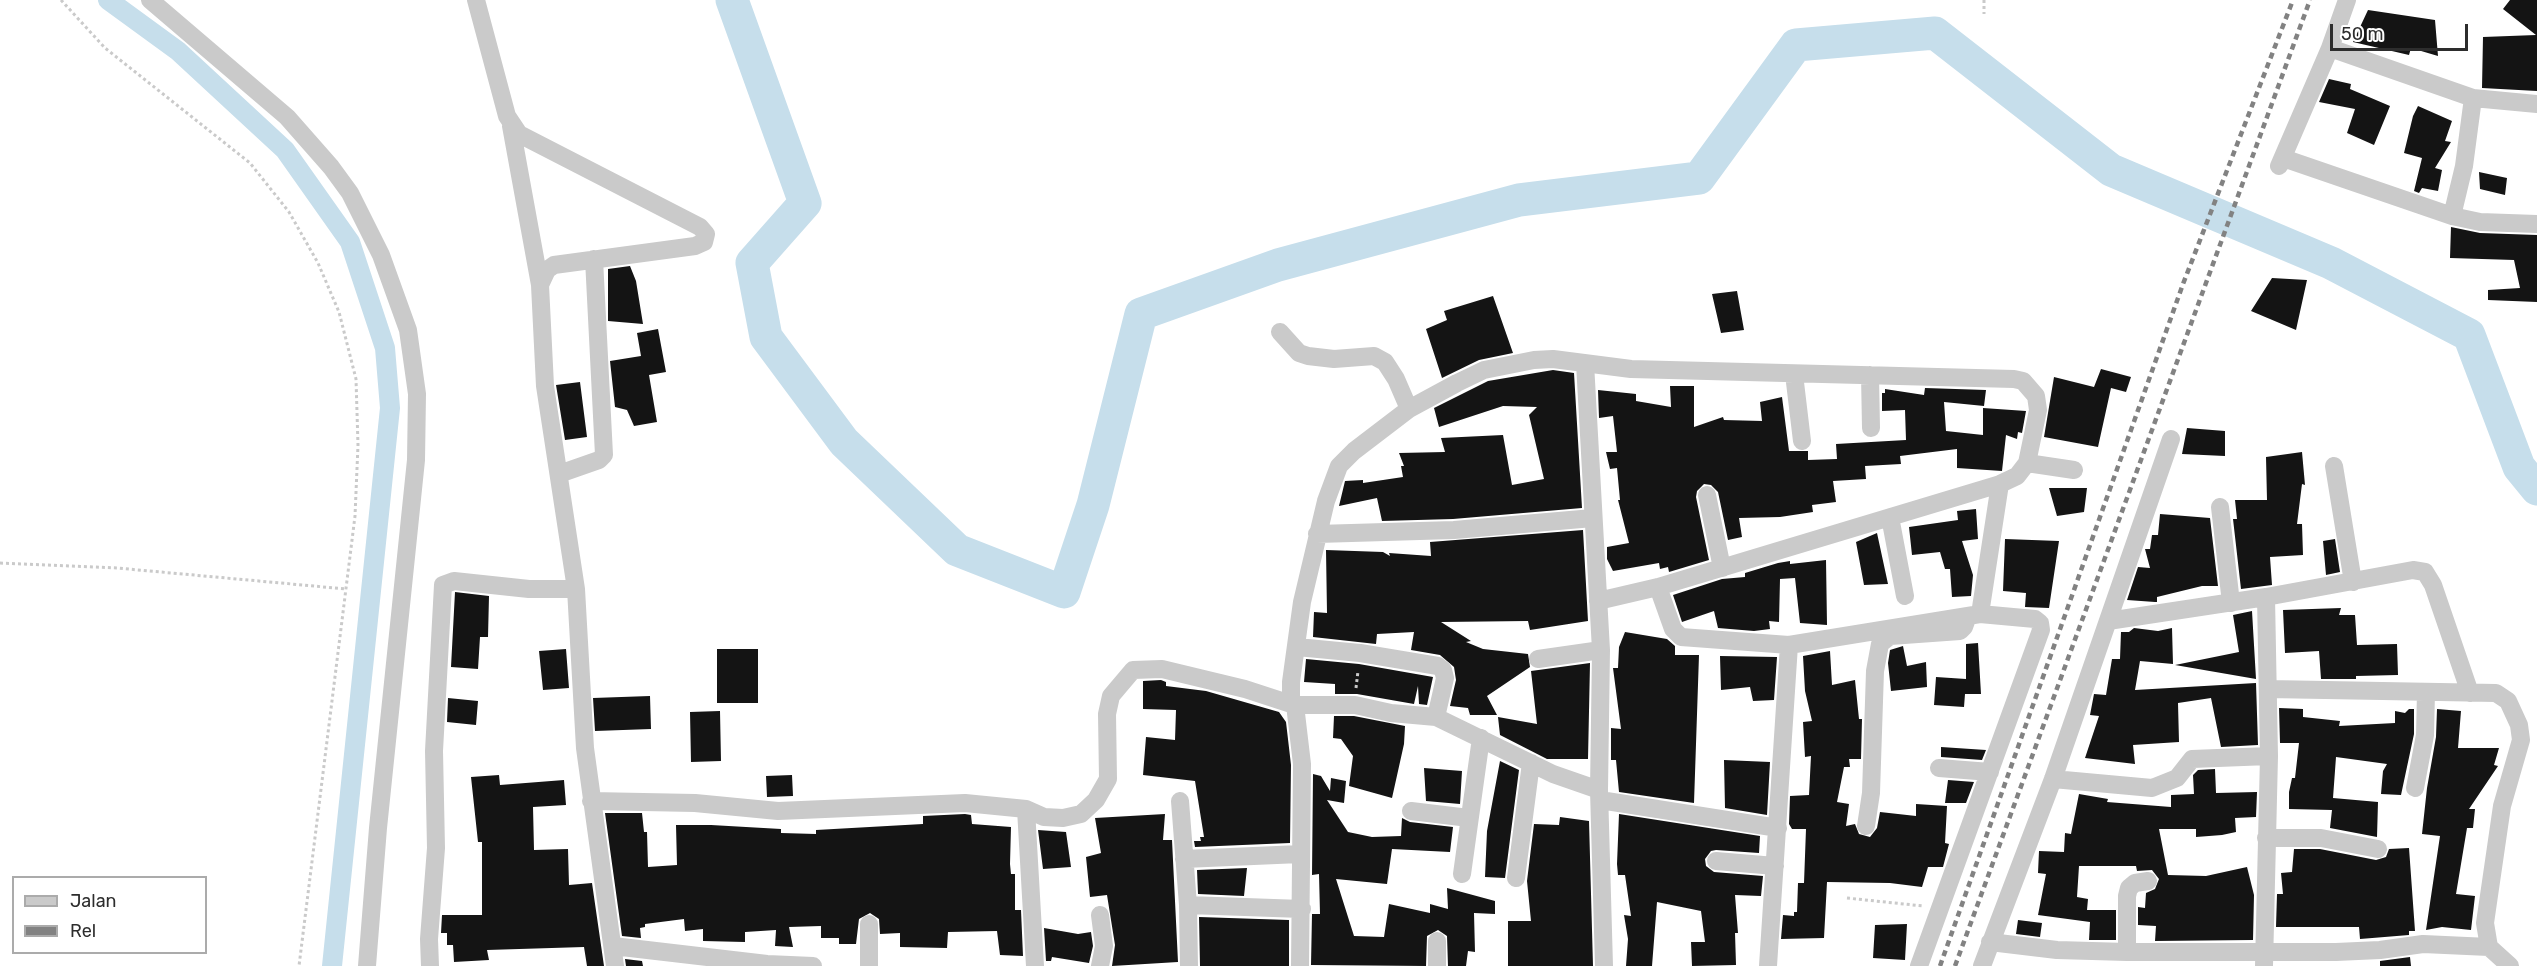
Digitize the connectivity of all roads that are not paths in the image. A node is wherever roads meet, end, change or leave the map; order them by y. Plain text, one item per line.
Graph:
1 (150, 0) edge
2 (476, 0) edge
3 (2348, 0) edge
4 (2330, 48) junction
5 (2473, 98) junction
6 (2537, 104) edge
7 (512, 126) junction
8 (2452, 216) junction
9 (2537, 224) edge
10 (594, 259) junction
11 (540, 285) junction
12 (1280, 332) dead end
13 (1586, 363) junction
14 (1794, 374) junction
15 (1870, 375) junction
16 (1409, 409) junction
17 (1871, 428) dead end
18 (2171, 439) dead end
19 (1802, 441) dead end
20 (2027, 463) junction
21 (2334, 466) dead end
22 (2074, 470) dead end
23 (559, 474) junction
24 (2000, 484) junction
25 (1707, 495) dead end
26 (2220, 507) dead end
27 (1890, 517) junction
28 (1593, 518) junction
29 (1317, 534) junction
30 (1722, 568) junction
31 (2353, 582) junction
32 (1658, 587) junction
33 (576, 589) junction
34 (1905, 596) dead end
35 (2266, 597) junction
36 (1598, 601) junction
37 (2231, 603) junction
38 (1974, 615) junction
39 (2109, 621) junction
40 (1789, 645) junction
41 (1297, 647) junction
42 (1601, 650) junction
43 (1538, 659) dead end
44 (2268, 689) junction
45 (2426, 692) junction
46 (2470, 693) junction
47 (1293, 704) junction
48 (1436, 717) junction
49 (1481, 738) junction
50 (2269, 756) junction
51 (1531, 763) junction
52 (1939, 768) dead end
53 (1990, 772) junction
54 (2053, 779) junction
55 (2415, 788) dead end
56 (1599, 795) junction
57 (591, 801) junction
58 (1180, 801) dead end
59 (1026, 809) junction
60 (1411, 811) dead end
61 (1469, 818) junction
62 (1866, 826) dead end
63 (1778, 828) junction
64 (2266, 838) junction
65 (2378, 849) dead end
66 (1300, 854) junction
67 (1184, 859) junction
68 (1716, 861) dead end
69 (1774, 866) junction
70 (1462, 874) dead end
71 (1516, 879) dead end
72 (2148, 881) dead end
73 (1188, 905) junction
74 (1302, 909) junction
75 (1100, 915) dead end
76 (869, 924) dead end
77 (1437, 941) dead end
78 (1990, 942) junction
79 (613, 946) junction
80 (2489, 947) junction
81 (2127, 952) junction
82 (2264, 959) edge
83 (767, 965) edge
84 (367, 966) edge
85 (430, 966) edge
86 (615, 966) edge
87 (813, 966) edge
88 (869, 966) edge
89 (1035, 966) edge
90 (1100, 966) edge
91 (1189, 966) edge
92 (1300, 966) edge
93 (1437, 966) edge
94 (1604, 966) edge
95 (1768, 966) edge
96 (1919, 966) edge
97 (1982, 966) edge
98 (2510, 966) edge

1 - 84 street
2 - 7 street
3 - 4 street
4 - 5 street
4 - 8 street
5 - 6 street
5 - 8 street
7 - 10 street
7 - 11 street
8 - 9 street
10 - 11 street
10 - 23 street
11 - 23 street
12 - 16 street
13 - 14 street
13 - 16 street
13 - 28 street
14 - 15 street
14 - 19 street
15 - 17 street
15 - 20 street
16 - 29 street
18 - 39 street
20 - 22 street
20 - 24 street
21 - 31 street
23 - 33 street
24 - 27 street
24 - 38 street
25 - 30 street
26 - 37 street
27 - 30 street
27 - 34 street
28 - 29 street
28 - 36 street
29 - 41 street
30 - 32 street
31 - 35 street
31 - 46 street
32 - 36 street
32 - 40 street
33 - 57 street
33 - 85 street
35 - 37 street
35 - 44 street
36 - 42 street
37 - 39 street
38 - 40 street
38 - 53 street
38 - 62 street
39 - 54 street
40 - 63 street
41 - 47 street
41 - 48 street
42 - 43 street
42 - 56 street
44 - 45 street
44 - 50 street
45 - 46 street
45 - 55 street
46 - 80 street
47 - 48 street
47 - 59 street
47 - 66 street
48 - 49 street
49 - 51 street
49 - 61 street
50 - 54 street
50 - 64 street
51 - 56 street
51 - 71 street
52 - 53 street
53 - 96 street
54 - 78 street
56 - 63 street
56 - 94 street
57 - 59 street
57 - 79 street
58 - 67 street
59 - 89 street
60 - 61 street
61 - 70 street
63 - 69 street
64 - 65 street
64 - 82 street
66 - 67 street
66 - 74 street
67 - 73 street
68 - 69 street
69 - 95 street
72 - 81 street
73 - 74 street
73 - 91 street
74 - 92 street
75 - 90 street
76 - 88 street
77 - 93 street
78 - 81 street
78 - 97 street
79 - 83 street
79 - 86 street
80 - 82 street
80 - 98 street
81 - 82 street
83 - 87 street

